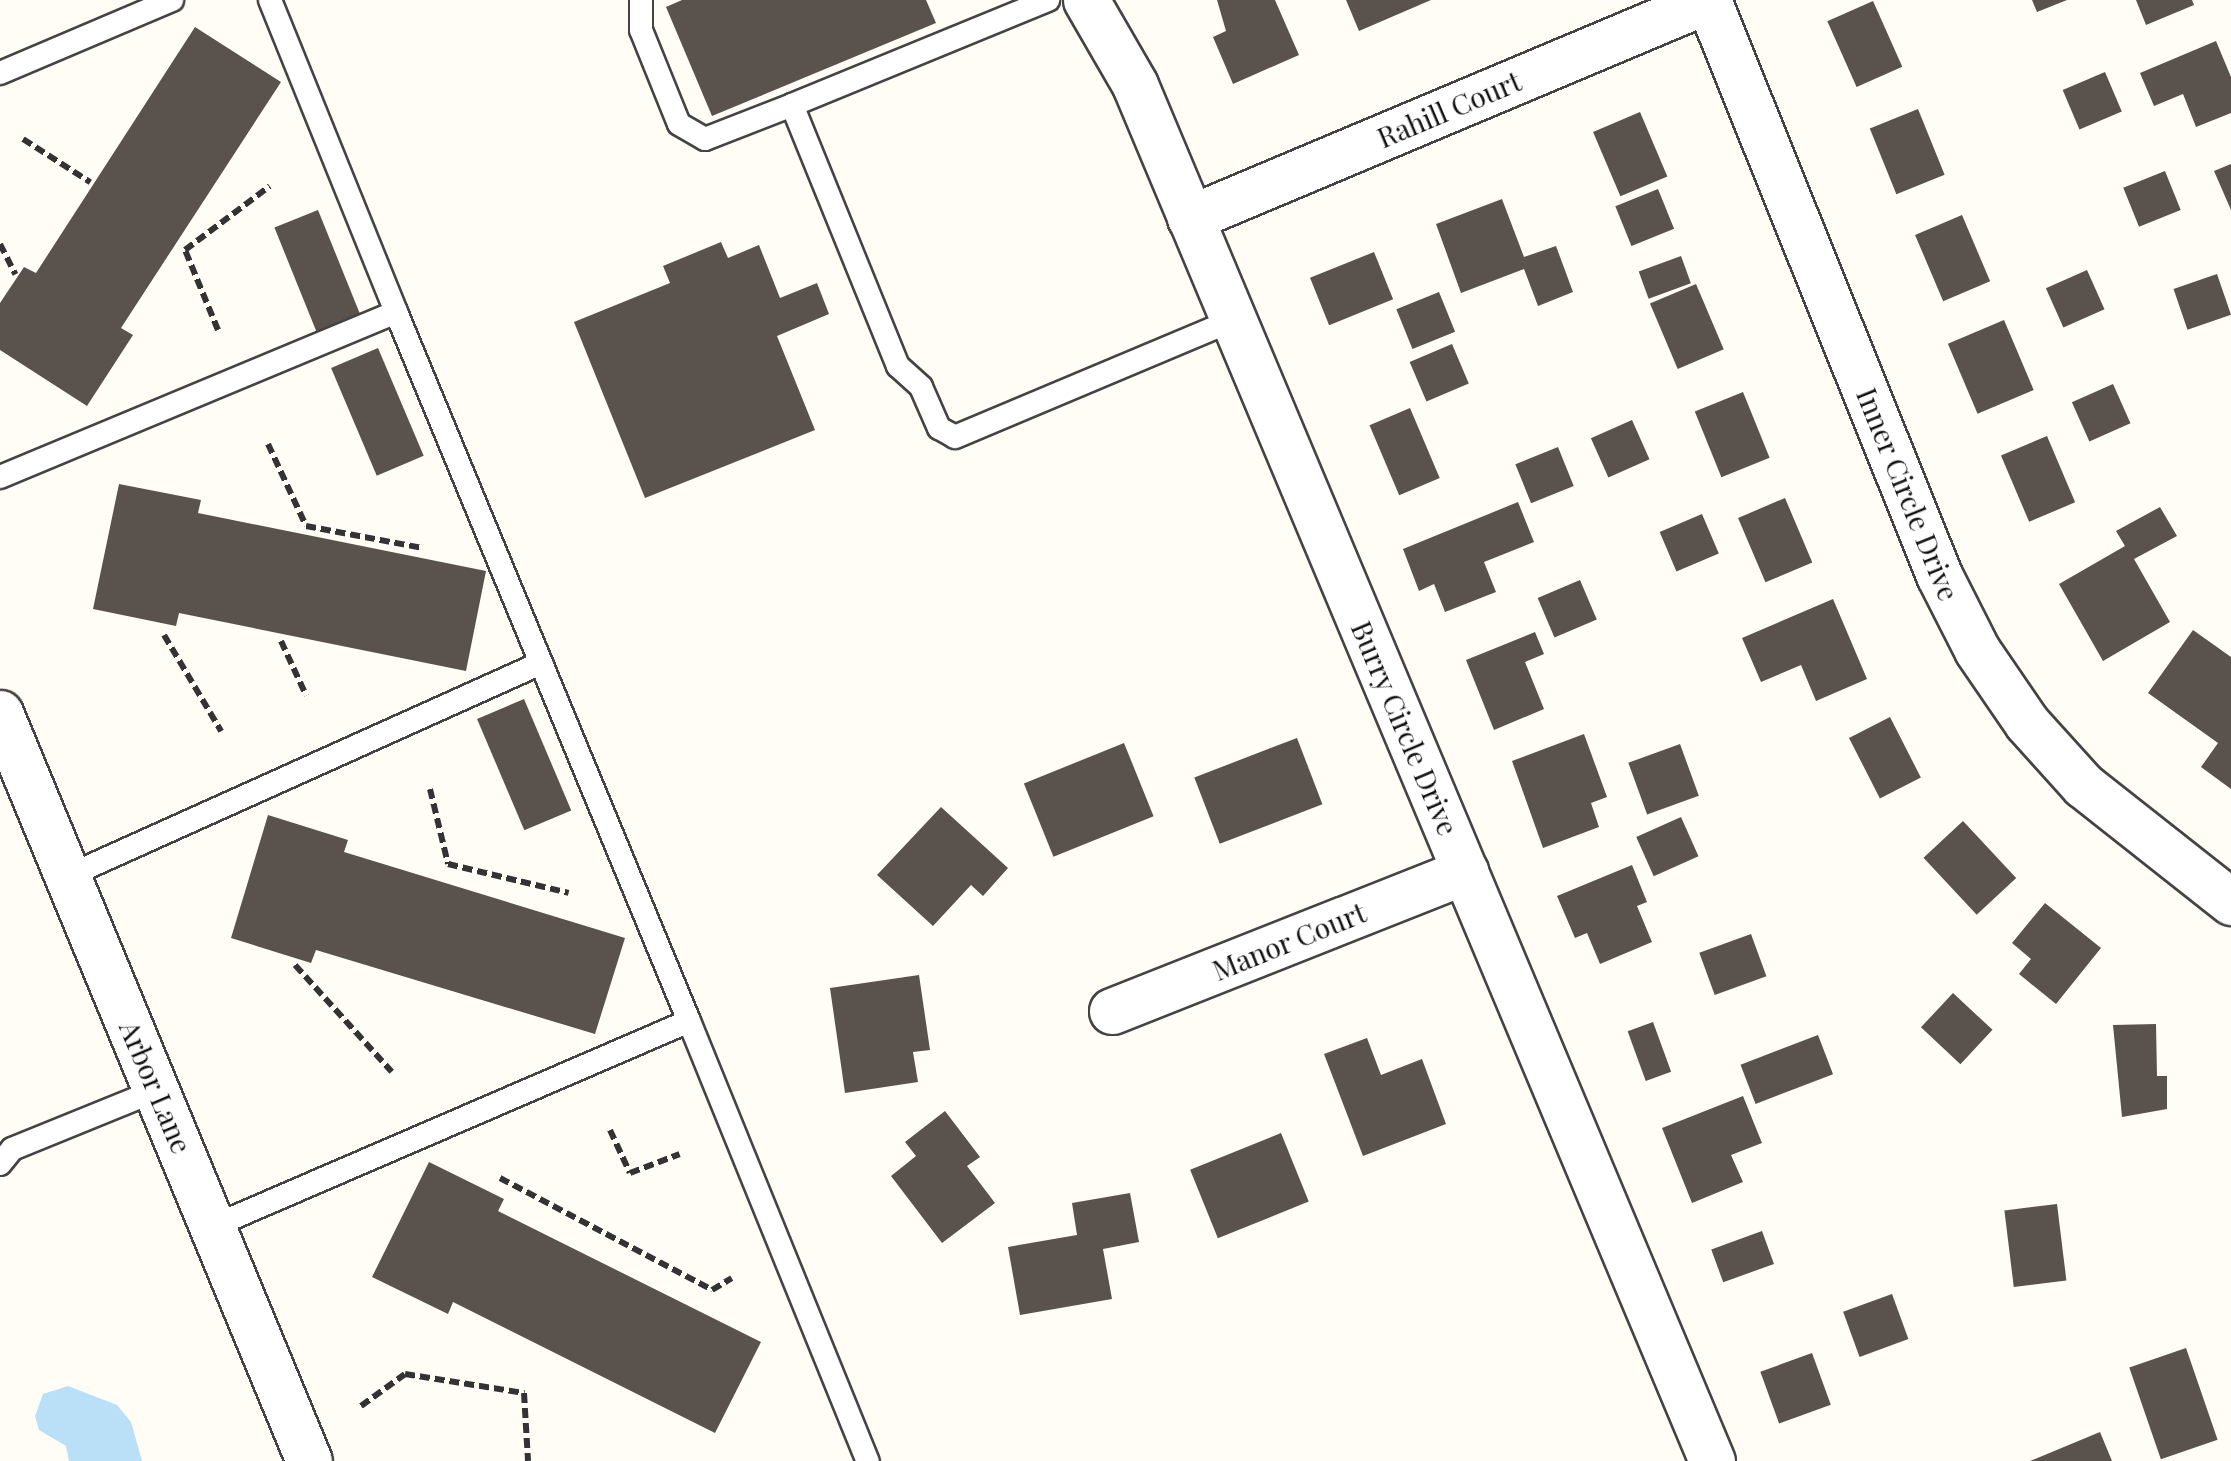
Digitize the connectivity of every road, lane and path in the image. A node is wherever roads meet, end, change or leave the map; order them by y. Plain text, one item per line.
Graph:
1 (172, 0) edge
2 (270, 0) edge
3 (641, 0) edge
4 (1048, 0) edge
5 (1086, 0) edge
6 (1708, 0) edge
7 (0, 73) edge
8 (792, 105) junction
9 (23, 139) dead end
10 (90, 182) dead end
11 (270, 186) dead end
12 (1190, 218) junction
13 (0, 244) edge
14 (15, 274) dead end
15 (396, 312) junction
16 (1233, 320) junction
17 (218, 330) dead end
18 (268, 444) dead end
19 (0, 478) edge
20 (422, 548) dead end
21 (164, 636) dead end
22 (281, 641) dead end
23 (541, 663) junction
24 (306, 696) dead end
25 (0, 714) edge
26 (221, 731) dead end
27 (430, 789) dead end
28 (1465, 871) junction
29 (68, 876) junction
30 (568, 893) dead end
31 (2231, 902) edge
32 (296, 965) dead end
33 (1112, 1011) dead end
34 (689, 1021) junction
35 (392, 1072) dead end
36 (157, 1090) junction
37 (610, 1130) dead end
38 (4, 1148) edge
39 (680, 1154) dead end
40 (500, 1178) dead end
41 (214, 1226) junction
42 (732, 1278) dead end
43 (361, 1406) dead end
44 (310, 1461) edge
45 (528, 1461) edge
46 (868, 1461) edge
47 (1712, 1461) edge

1 - 7 lane
2 - 15 lane
3 - 8 lane
4 - 8 lane
5 - 12 street, Burry Circle Drive
6 - 12 street, Rahill Court
6 - 31 street, Inner Circle Drive
8 - 16 lane
9 - 10 path
11 - 17 path
12 - 16 street, Burry Circle Drive
13 - 14 path
15 - 19 lane
15 - 23 lane
16 - 28 street, Burry Circle Drive
18 - 20 path
21 - 26 path
22 - 24 path
23 - 29 lane
23 - 34 lane
25 - 29 street, Arbor Lane
27 - 30 path
28 - 33 street, Manor Court
28 - 47 street, Burry Circle Drive
29 - 36 street, Arbor Lane
32 - 35 path
34 - 41 lane
34 - 46 lane
36 - 38 lane
36 - 41 street, Arbor Lane
37 - 39 path
40 - 42 path
41 - 44 street, Arbor Lane
43 - 45 path

